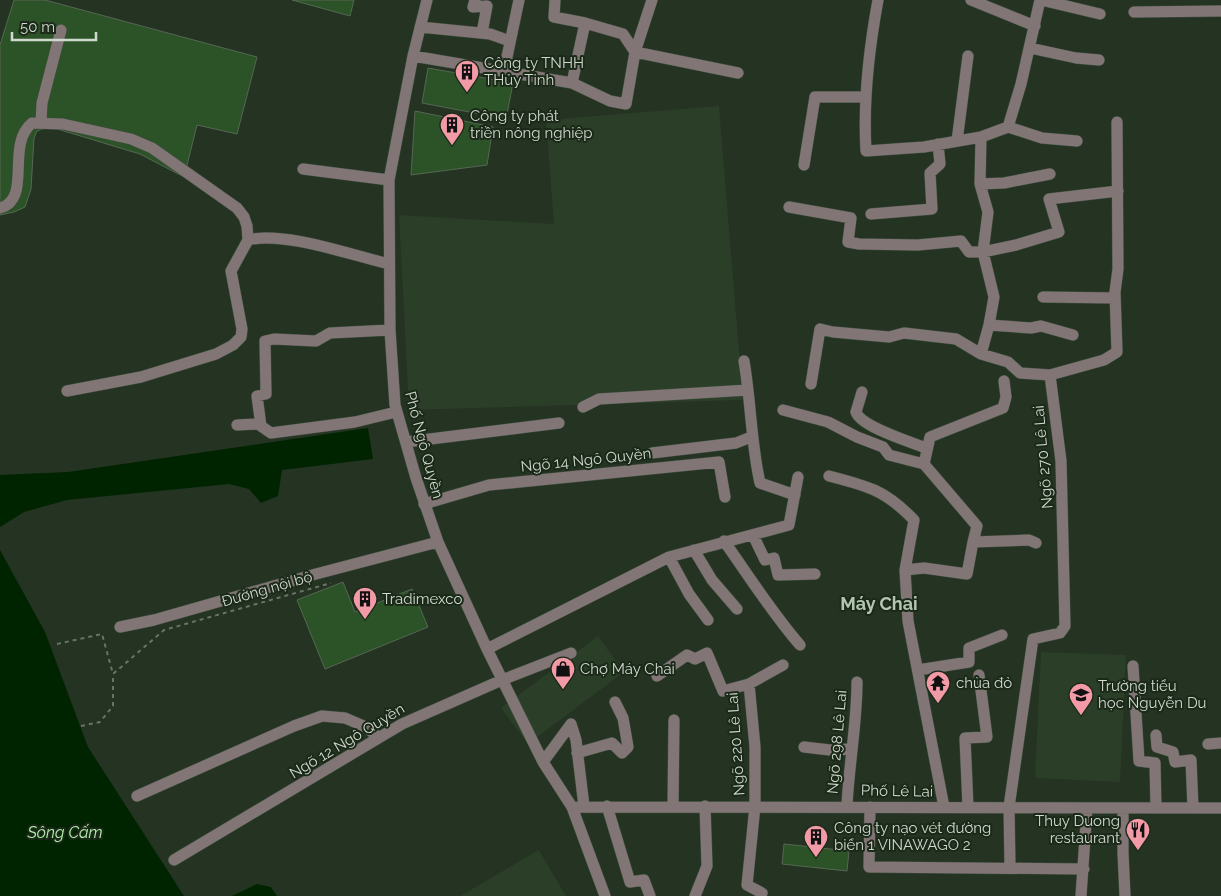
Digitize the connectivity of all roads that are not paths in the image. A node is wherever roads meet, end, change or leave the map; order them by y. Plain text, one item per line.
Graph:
1 (427, 0) edge
2 (475, 0) edge
3 (519, 0) edge
4 (555, 0) edge
5 (652, 0) edge
6 (878, 0) edge
7 (971, 0) edge
8 (1040, 0) edge
9 (1221, 11) edge
10 (1134, 12) dead end
11 (1100, 14) dead end
12 (585, 23) junction
13 (1035, 26) junction
14 (420, 27) junction
15 (61, 30) dead end
16 (482, 33) junction
17 (510, 41) junction
18 (1030, 48) junction
19 (635, 52) junction
20 (413, 56) junction
21 (968, 56) dead end
22 (1099, 60) dead end
23 (504, 70) junction
24 (738, 74) dead end
25 (572, 83) junction
26 (866, 97) junction
27 (40, 122) junction
28 (1117, 122) dead end
29 (1008, 128) junction
30 (981, 137) junction
31 (957, 141) junction
32 (1077, 141) dead end
33 (938, 144) junction
34 (804, 165) dead end
35 (303, 169) dead end
36 (1050, 174) dead end
37 (389, 180) junction
38 (980, 184) junction
39 (1118, 191) junction
40 (789, 206) dead end
41 (0, 208) edge
42 (870, 214) dead end
43 (248, 240) junction
44 (983, 252) junction
45 (388, 264) junction
46 (1043, 297) dead end
47 (1115, 298) junction
48 (989, 325) junction
49 (390, 330) junction
50 (1072, 335) dead end
51 (981, 354) junction
52 (744, 361) dead end
53 (1050, 375) junction
54 (1004, 381) dead end
55 (811, 384) dead end
56 (748, 390) junction
57 (67, 391) dead end
58 (862, 392) dead end
59 (583, 407) dead end
60 (783, 410) dead end
61 (396, 412) junction
62 (559, 423) dead end
63 (237, 425) dead end
64 (261, 426) junction
65 (751, 437) junction
66 (406, 442) junction
67 (926, 448) junction
68 (652, 452) dead end
69 (924, 464) junction
70 (828, 476) dead end
71 (798, 477) dead end
72 (795, 495) junction
73 (725, 497) dead end
74 (424, 504) junction
75 (753, 534) junction
76 (724, 541) junction
77 (438, 542) junction
78 (972, 542) junction
79 (1036, 543) dead end
80 (694, 550) junction
81 (669, 557) junction
82 (905, 570) junction
83 (815, 574) dead end
84 (737, 609) dead end
85 (708, 620) dead end
86 (120, 628) dead end
87 (1002, 635) dead end
88 (800, 645) dead end
89 (487, 649) junction
90 (571, 653) dead end
91 (783, 665) dead end
92 (1133, 666) dead end
93 (918, 670) junction
94 (980, 674) dead end
95 (657, 676) dead end
96 (502, 680) junction
97 (857, 682) dead end
98 (749, 684) junction
99 (615, 702) dead end
100 (674, 720) dead end
101 (1156, 735) dead end
102 (378, 737) junction
103 (1221, 743) edge
104 (1208, 744) dead end
105 (804, 747) dead end
106 (851, 749) junction
107 (577, 753) junction
108 (543, 762) junction
109 (137, 796) dead end
110 (584, 806) junction
111 (607, 806) junction
112 (673, 806) junction
113 (705, 806) junction
114 (755, 806) junction
115 (847, 806) junction
116 (572, 807) junction
117 (870, 807) junction
118 (944, 807) junction
119 (968, 807) junction
120 (1008, 807) junction
121 (1087, 808) junction
122 (1123, 808) junction
123 (1156, 808) junction
124 (1193, 808) junction
125 (1221, 808) edge
126 (174, 860) dead end
127 (1010, 867) junction
128 (1084, 869) junction
129 (605, 896) edge
130 (650, 896) edge
131 (695, 896) edge
132 (761, 896) edge
133 (1080, 896) edge
134 (1125, 896) edge

1 - 14 street, Phố Ngô Quyền
2 - 16 street
3 - 17 street
4 - 12 street
5 - 19 street
6 - 26 street
7 - 13 street
8 - 11 street
8 - 13 street
9 - 10 street
12 - 19 street
12 - 25 street
13 - 18 street
14 - 16 street
14 - 20 street, Phố Ngô Quyền
15 - 27 street
16 - 17 street
17 - 23 street
18 - 22 street
18 - 29 street
19 - 24 street
19 - 25 street
20 - 23 street
20 - 37 street, Phố Ngô Quyền
21 - 31 street
23 - 25 street
26 - 33 street
26 - 34 street
27 - 41 street
27 - 43 street
28 - 39 street
29 - 30 street
29 - 32 street
30 - 31 street
30 - 38 street
31 - 33 street
33 - 42 street
35 - 37 street
36 - 38 street
37 - 45 street, Phố Ngô Quyền
38 - 44 street
39 - 44 street
39 - 47 street
40 - 44 street
43 - 45 street
43 - 57 street
44 - 48 street
45 - 49 street, Phố Ngô Quyền
46 - 47 street
47 - 53 street
48 - 50 street
48 - 51 street
49 - 61 street, Phố Ngô Quyền
49 - 64 street
51 - 53 street
51 - 55 street
52 - 56 street
53 - 120 street, Ngõ 270 Lê Lai
54 - 67 street
56 - 59 street
56 - 65 street
58 - 67 street
60 - 69 street
61 - 64 street
61 - 66 street, Phố Ngô Quyền
62 - 66 street
63 - 64 street
65 - 68 street
65 - 72 street
66 - 74 street, Phố Ngô Quyền
67 - 69 street
69 - 78 street
70 - 82 street
71 - 72 street
72 - 75 street
73 - 74 street, Ngõ 14 Ngô Quyền
74 - 77 street, Phố Ngô Quyền
75 - 76 street
75 - 83 street
76 - 80 street
76 - 88 street
77 - 86 street
77 - 89 street, Phố Ngô Quyền
78 - 79 street
78 - 82 street
80 - 81 street
80 - 84 street
81 - 85 street
81 - 89 street
82 - 93 street
87 - 93 street
89 - 96 street, Phố Ngô Quyền
90 - 96 street, Ngõ 12 Ngô Quyền
91 - 98 street
92 - 123 street
93 - 118 street
94 - 119 street
95 - 98 street, Ngõ 220 Lê Lai
96 - 102 street, Ngõ 12 Ngô Quyền
96 - 108 street, Phố Ngô Quyền
97 - 106 street, Ngõ 298 Lê Lai
98 - 114 street, Ngõ 220 Lê Lai
99 - 107 street
100 - 112 street
101 - 124 street
102 - 109 street
102 - 126 street, Ngõ 12 Ngô Quyền
103 - 104 street
105 - 106 street
106 - 115 street, Ngõ 298 Lê Lai
107 - 108 street
107 - 110 street
108 - 116 street, Phố Ngô Quyền
110 - 111 street, Phố Lê Lai
110 - 116 street, Phố Lê Lai
111 - 112 street, Phố Lê Lai
111 - 130 street
112 - 113 street, Phố Lê Lai
113 - 114 street, Phố Lê Lai
113 - 131 street
114 - 115 street, Phố Lê Lai
114 - 132 street, Ngõ 220 Lê Lai
115 - 117 street, Phố Lê Lai
116 - 129 street, Phố Ngô Quyền
117 - 118 street, Phố Lê Lai
117 - 127 street
118 - 119 street, Phố Lê Lai
119 - 120 street, Phố Lê Lai
120 - 121 street, Phố Lê Lai
120 - 127 street
121 - 122 street, Phố Lê Lai
121 - 128 street
122 - 123 street, Phố Lê Lai
122 - 134 street
123 - 124 street, Phố Lê Lai
124 - 125 street, Phố Lê Lai
127 - 128 street
128 - 133 street

